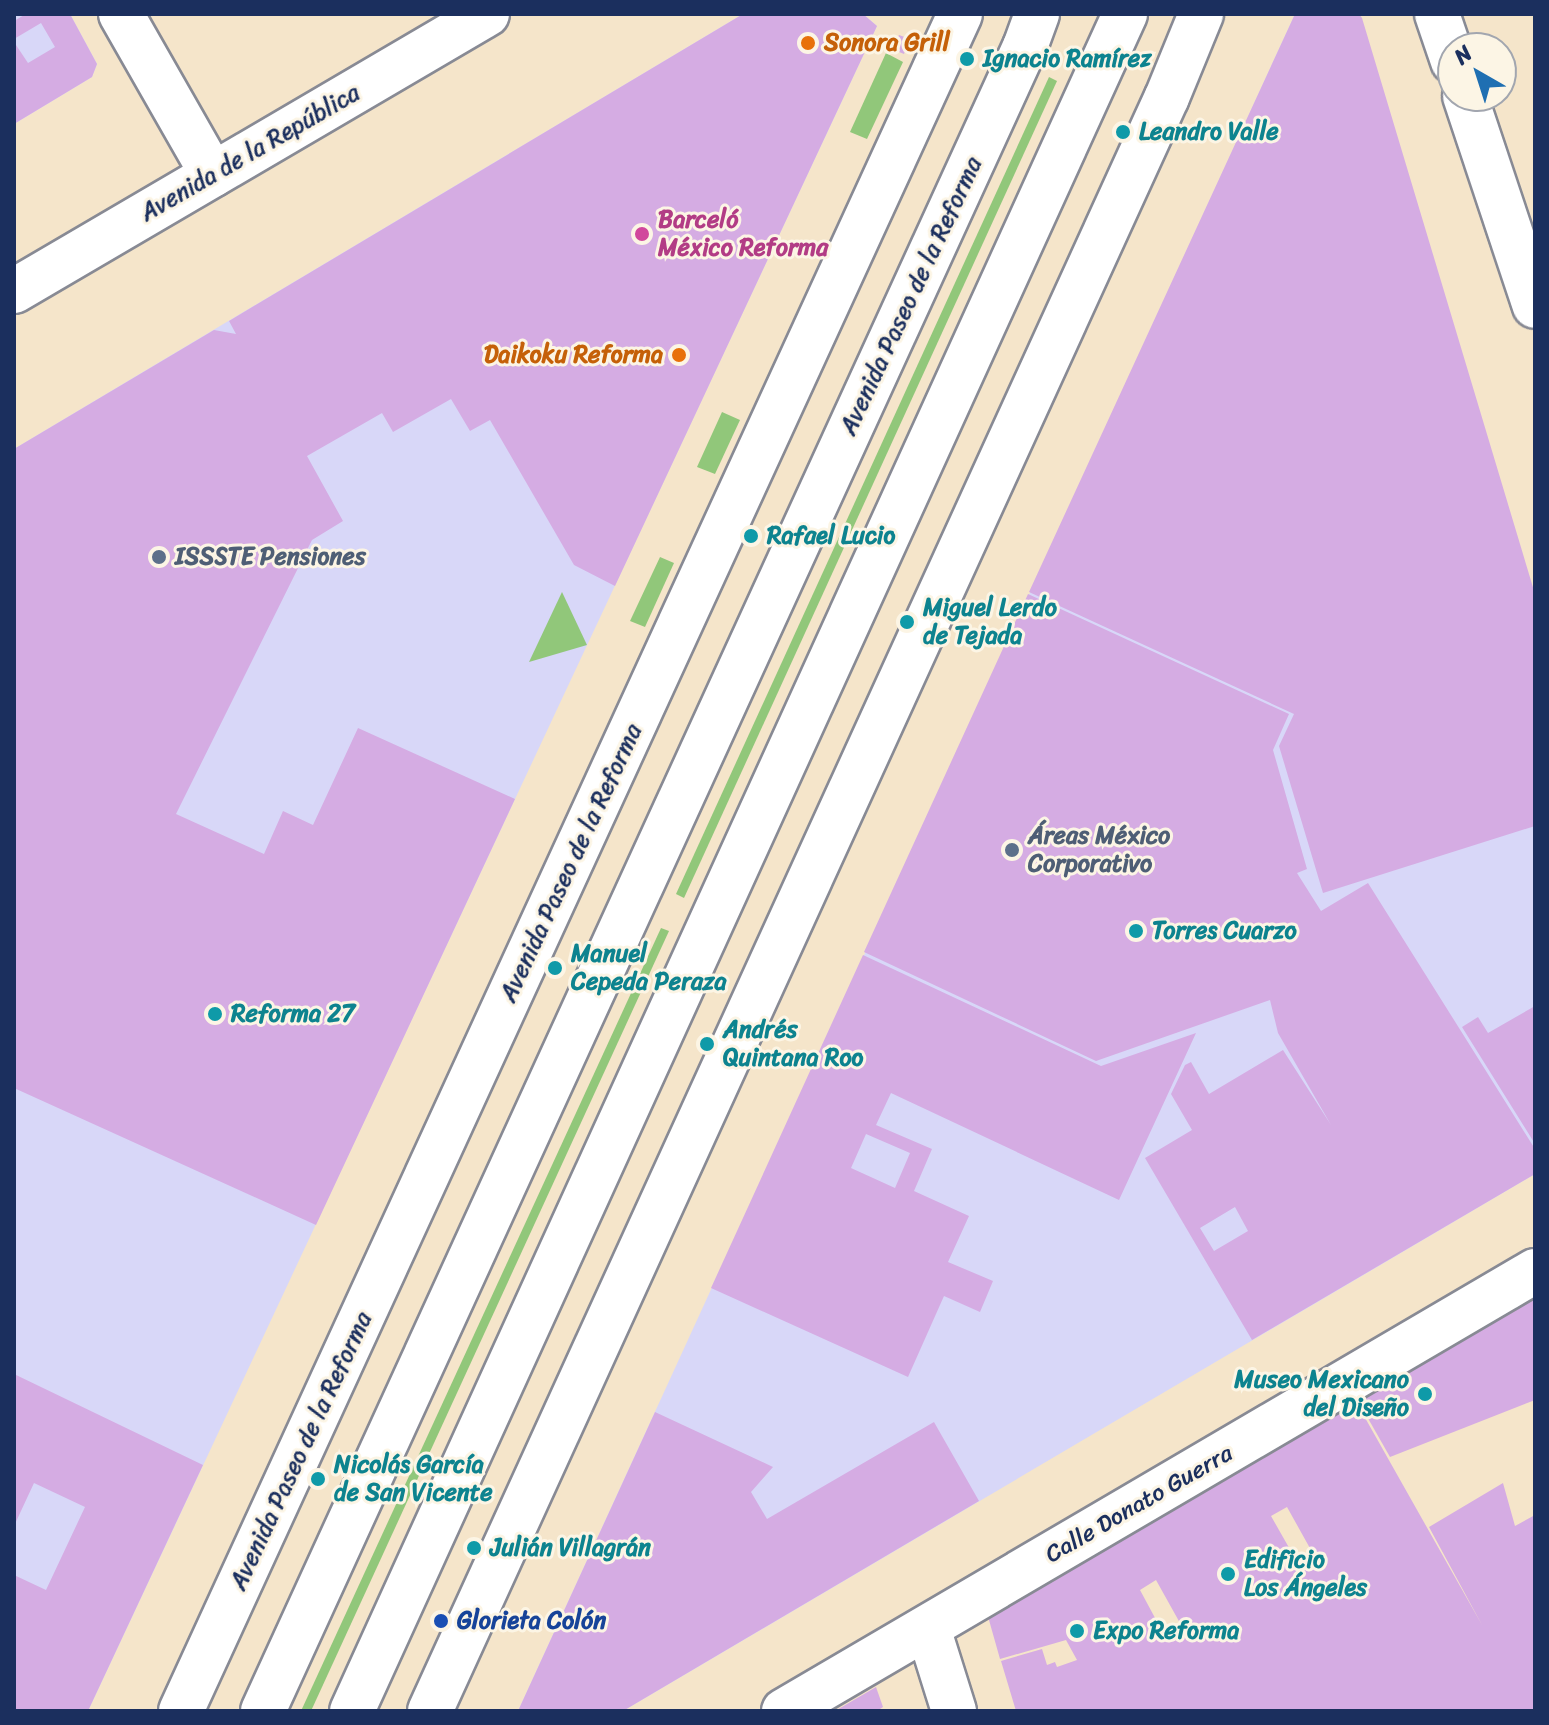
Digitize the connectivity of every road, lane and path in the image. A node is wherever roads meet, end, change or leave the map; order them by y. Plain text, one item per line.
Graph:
1 (121, 14) edge
2 (487, 14) edge
3 (1037, 14) edge
4 (1125, 14) edge
5 (1201, 14) edge
6 (958, 16) edge
7 (1470, 112) edge
8 (213, 175) junction
9 (14, 291) edge
10 (1535, 306) edge
11 (1535, 1271) edge
12 (928, 1628) junction
13 (181, 1711) edge
14 (263, 1711) edge
15 (352, 1711) edge
16 (430, 1711) edge
17 (784, 1711) edge
18 (954, 1711) edge

1 - 8 street
2 - 8 street, Avenida de la República
3 - 14 street, Avenida Paseo de la Reforma
4 - 15 street
5 - 16 street
6 - 13 street, Avenida Paseo de la Reforma
7 - 10 street
8 - 9 street, Avenida de la República
11 - 12 street, Calle Donato Guerra
12 - 17 street, Calle Donato Guerra
12 - 18 street

